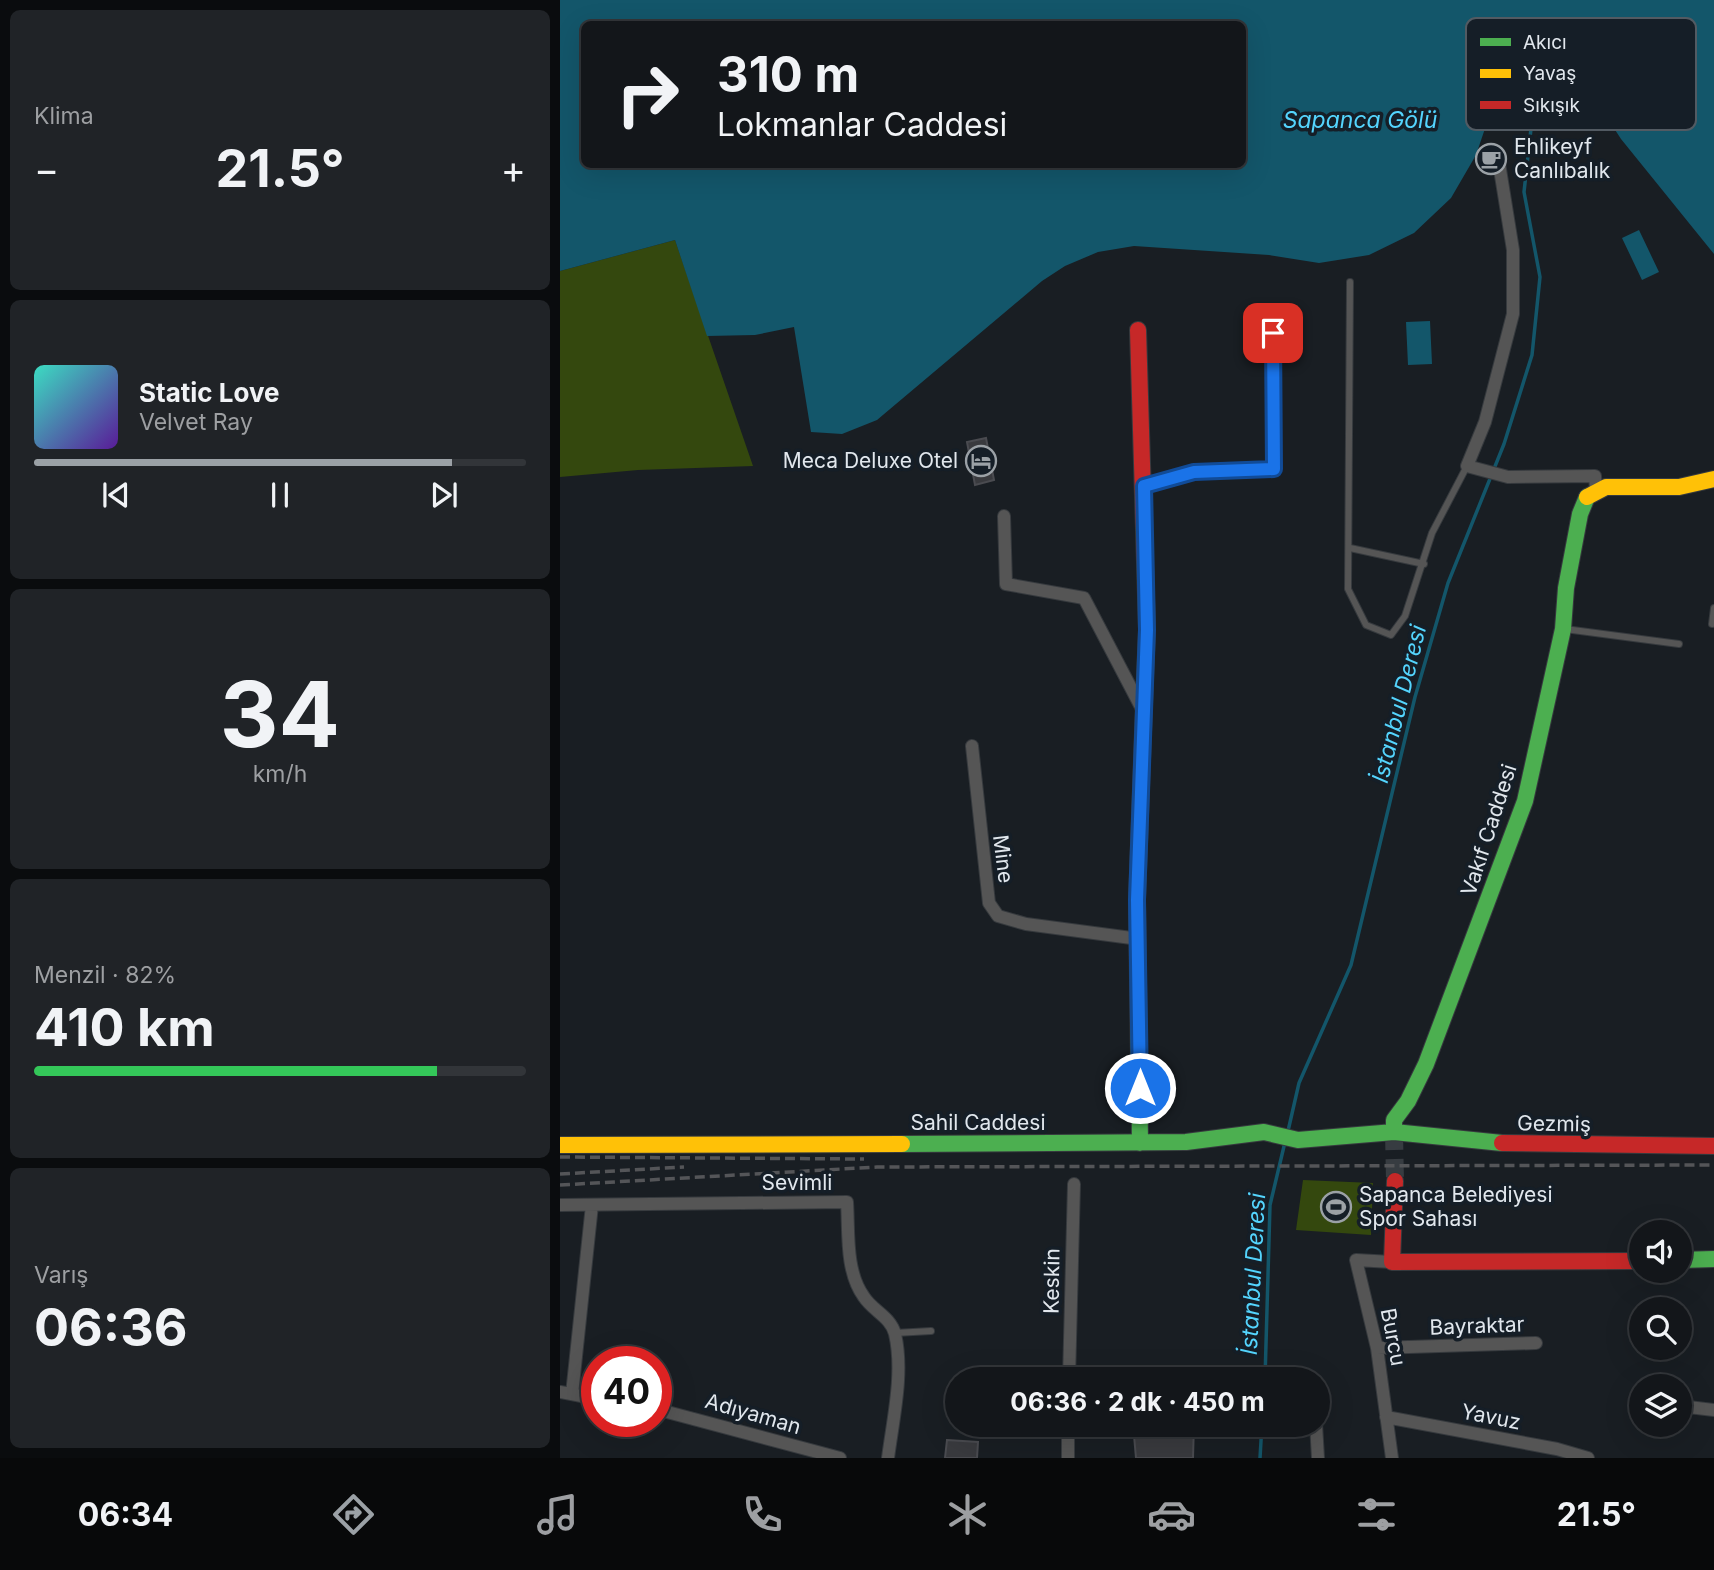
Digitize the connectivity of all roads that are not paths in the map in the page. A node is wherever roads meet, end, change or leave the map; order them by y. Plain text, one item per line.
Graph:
1 (1498, 157) dead end
2 (1350, 282) dead end
3 (1138, 330) dead end
4 (1273, 333) dead end
5 (1467, 466) junction
6 (1714, 479) edge
7 (1144, 486) junction
8 (1596, 490) junction
9 (1004, 516) dead end
10 (1350, 548) junction
11 (1424, 564) junction
12 (1714, 608) edge
13 (1712, 624) dead end
14 (1563, 629) junction
15 (1679, 644) dead end
16 (1143, 709) junction
17 (972, 746) dead end
18 (1139, 939) junction
19 (1394, 1132) junction
20 (1140, 1143) junction
21 (560, 1145) edge
22 (1714, 1146) edge
23 (1395, 1181) tunnel mouth
24 (1074, 1184) dead end
25 (560, 1205) edge
26 (592, 1205) junction
27 (1714, 1259) edge
28 (1692, 1260) edge
29 (1629, 1261) edge
30 (1392, 1262) junction
31 (932, 1331) dead end
32 (895, 1333) junction
33 (1536, 1343) dead end
34 (1377, 1349) junction
35 (1069, 1367) edge
36 (566, 1393) edge
37 (1692, 1407) edge
38 (1714, 1410) edge
39 (672, 1413) edge
40 (1386, 1417) junction
41 (1068, 1437) edge
42 (1317, 1437) edge
43 (1572, 1456) edge
44 (839, 1458) edge
45 (888, 1458) edge
46 (1068, 1458) edge
47 (1318, 1458) edge
48 (1392, 1458) edge
49 (1588, 1458) edge

1 - 5 street
2 - 10 lane
3 - 7 street
4 - 7 street
5 - 8 street
5 - 11 lane
6 - 8 street
7 - 16 street
8 - 14 street, Vakıf Caddesi
9 - 16 street
10 - 11 lane
10 - 11 lane
12 - 13 lane
14 - 15 lane
14 - 19 street, Vakıf Caddesi
16 - 18 street
17 - 18 street, Mine
18 - 20 street
19 - 20 street, Sahil Caddesi
19 - 22 street, Gezmiş
20 - 21 street, Sahil Caddesi
23 - 30 street
24 - 35 street, Keskin
25 - 26 street, Sevimli
26 - 32 street, Sevimli
26 - 36 street
27 - 28 street
29 - 30 street
30 - 34 street, Burcu
31 - 32 lane
32 - 45 street
33 - 34 street, Bayraktar
34 - 40 street, Burcu
37 - 38 street
39 - 44 street, Adıyaman
40 - 43 street, Yavuz
40 - 48 street, Burcu
41 - 46 street
42 - 47 street
43 - 49 street, Yavuz

